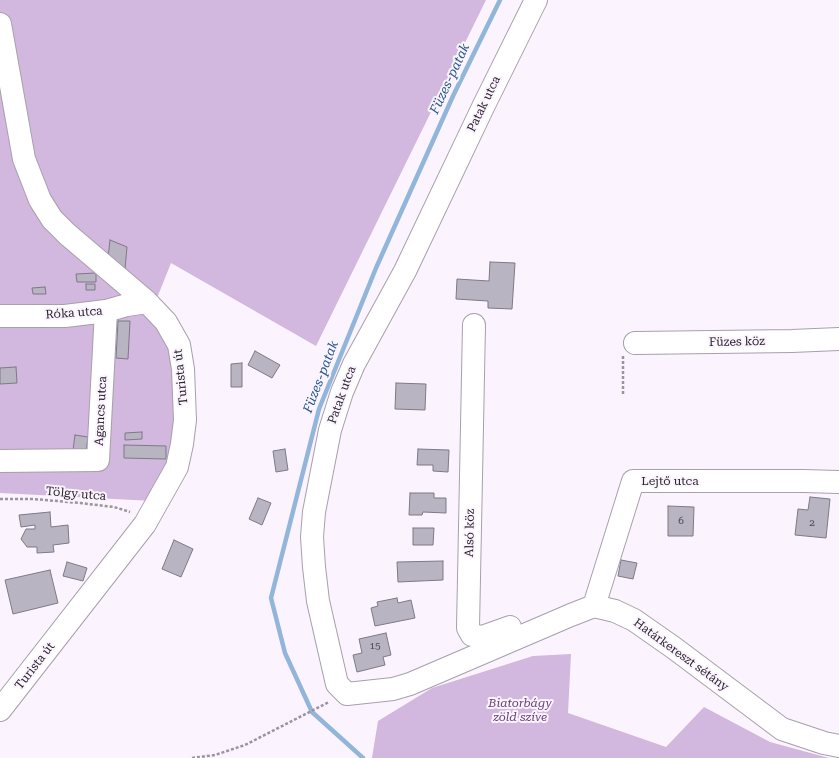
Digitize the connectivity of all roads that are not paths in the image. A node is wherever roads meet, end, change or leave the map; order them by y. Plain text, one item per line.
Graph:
1 (536, 0) edge
2 (0, 24) edge
3 (147, 302) junction
4 (106, 311) junction
5 (0, 316) edge
6 (474, 325) dead end
7 (839, 339) edge
8 (635, 343) road end
9 (0, 461) edge
10 (839, 482) edge
11 (594, 606) junction
12 (571, 615) junction
13 (725, 686) junction
14 (0, 710) edge
15 (839, 746) edge
16 (839, 757) edge

1 - 12 street, Patak utca
2 - 3 street, Turista út
3 - 4 street, Róka utca
3 - 14 street, Turista út
4 - 5 street, Róka utca
4 - 9 street, Agancs utca
6 - 12 street, Alsó köz
7 - 8 street, Füzes köz
10 - 11 street, Lejtő utca
11 - 12 street
11 - 13 street, Határkereszt sétány
13 - 15 street, Határkereszt sétány
13 - 16 street

